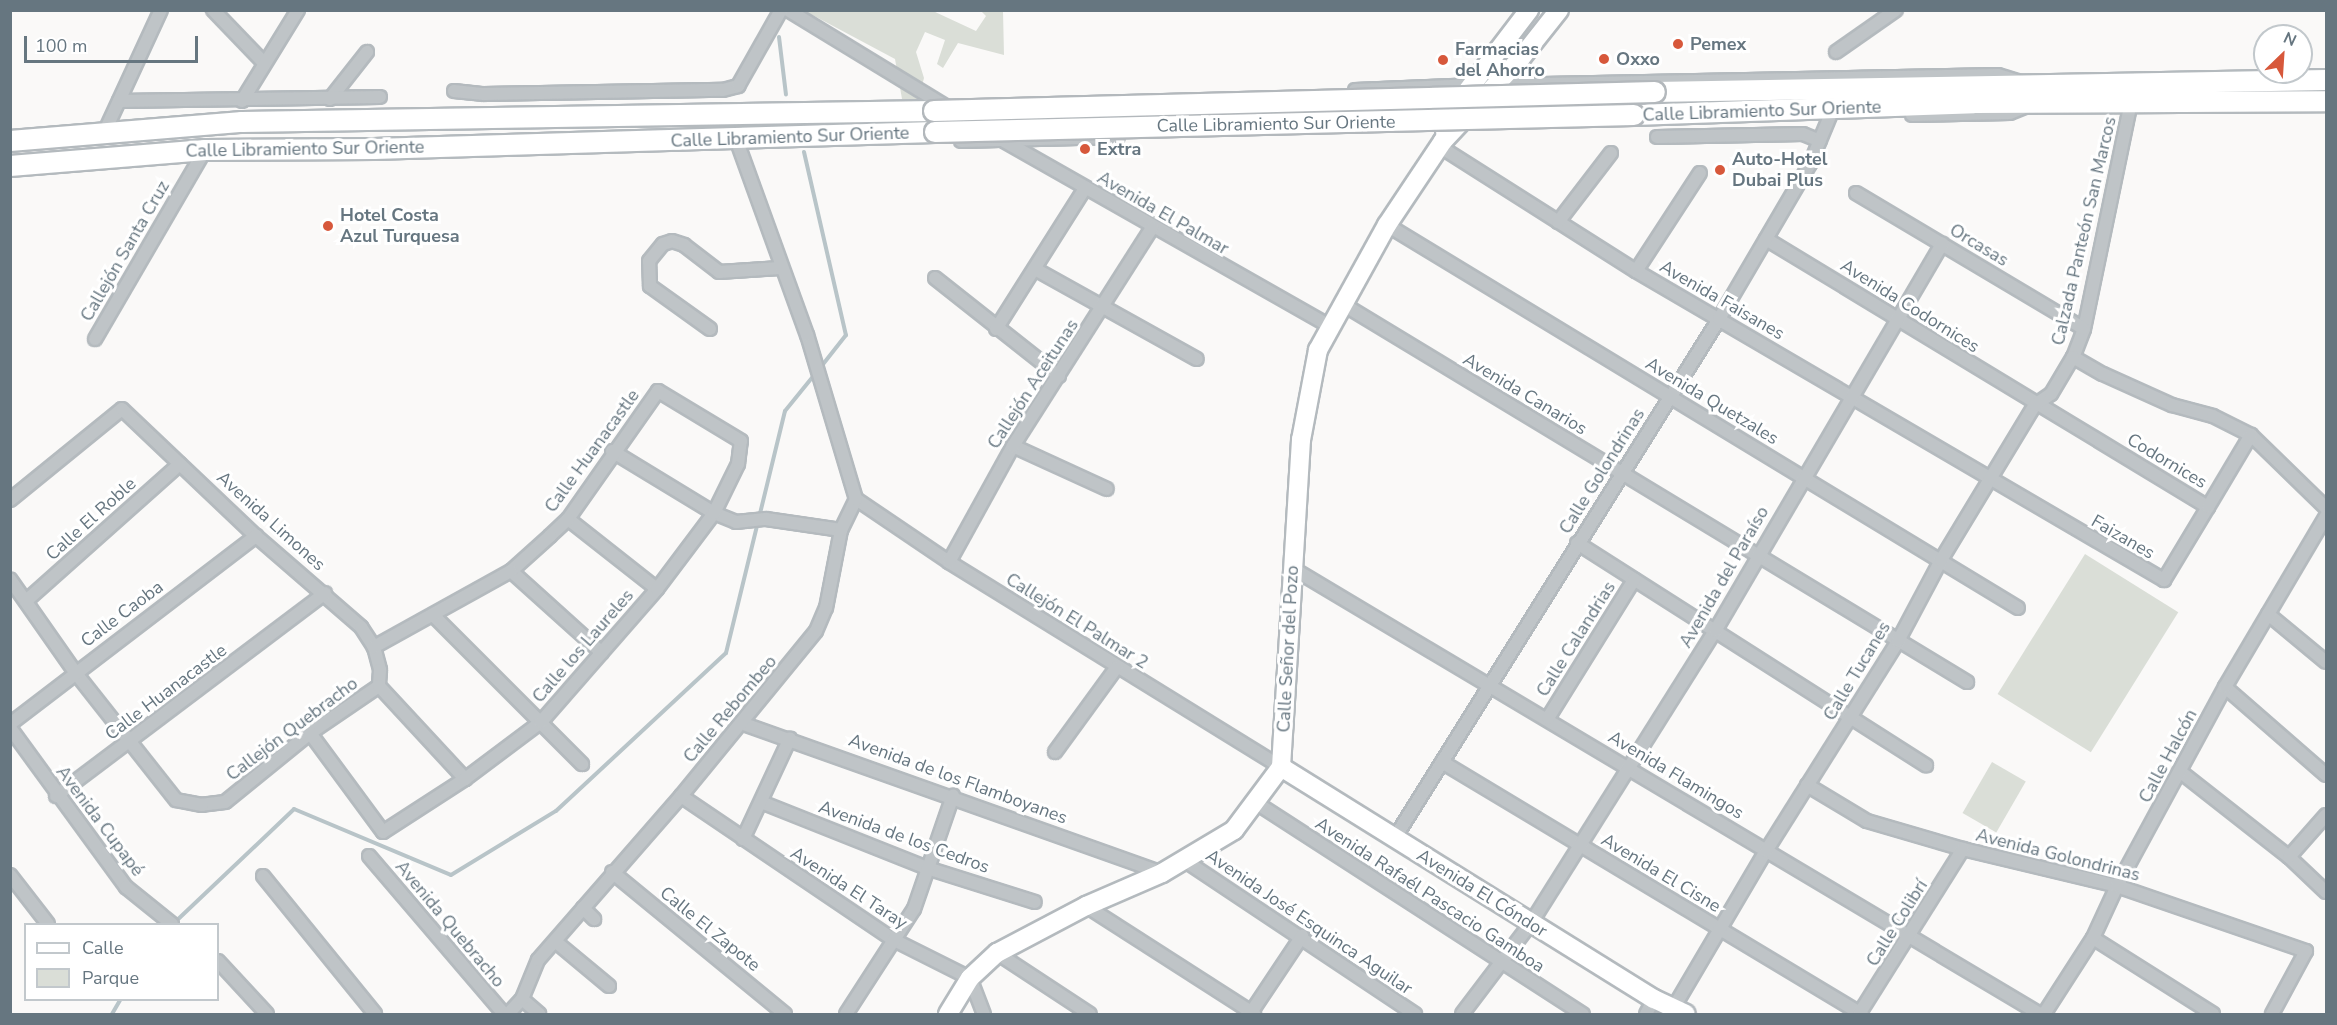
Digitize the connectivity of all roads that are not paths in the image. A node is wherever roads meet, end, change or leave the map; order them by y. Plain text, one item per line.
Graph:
1 (161, 10) edge
2 (213, 10) edge
3 (298, 10) edge
4 (788, 10) edge
5 (1529, 10) edge
6 (1559, 10) edge
7 (1896, 10) edge
8 (779, 15) edge
9 (367, 52) dead end
10 (1836, 52) dead end
11 (263, 62) junction
12 (2326, 80) edge
13 (1497, 85) junction
14 (1471, 86) junction
15 (454, 91) dead end
16 (1974, 93) junction
17 (2026, 93) junction
18 (380, 98) dead end
19 (330, 99) junction
20 (119, 101) junction
21 (242, 101) junction
22 (2326, 101) edge
23 (2131, 102) junction
24 (935, 106) junction
25 (954, 112) dead end
26 (1830, 116) junction
27 (983, 125) dead end
28 (1450, 130) junction
29 (105, 131) junction
30 (856, 135) junction
31 (1657, 137) dead end
32 (736, 139) junction
33 (10, 141) edge
34 (1004, 141) junction
35 (1820, 141) junction
36 (205, 150) junction
37 (1611, 153) dead end
38 (10, 166) edge
39 (1700, 173) dead end
40 (1085, 188) junction
41 (1856, 193) dead end
42 (1558, 222) junction
43 (1387, 225) junction
44 (1152, 228) junction
45 (1766, 239) junction
46 (1942, 244) junction
47 (780, 268) junction
48 (1035, 269) junction
49 (1636, 271) junction
50 (935, 278) dead end
51 (1341, 303) junction
52 (1104, 306) junction
53 (1719, 319) junction
54 (1898, 319) junction
55 (1329, 326) junction
56 (710, 329) dead end
57 (996, 329) junction
58 (2084, 329) junction
59 (95, 339) dead end
60 (2073, 357) junction
61 (1197, 359) dead end
62 (1059, 376) junction
63 (1852, 396) junction
64 (1669, 397) junction
65 (2035, 405) junction
66 (731, 433) joint
67 (2251, 435) junction
68 (1013, 446) junction
69 (612, 451) junction
70 (180, 464) junction
71 (1622, 474) junction
72 (1803, 477) junction
73 (1990, 480) junction
74 (1107, 489) dead end
75 (856, 499) junction
76 (10, 500) edge
77 (2208, 507) junction
78 (2326, 508) edge
79 (714, 513) junction
80 (2326, 516) edge
81 (568, 519) junction
82 (841, 530) junction
83 (256, 536) junction
84 (1577, 543) junction
85 (1757, 557) junction
86 (1941, 560) junction
87 (949, 562) junction
88 (1292, 568) junction
89 (512, 571) junction
90 (10, 579) edge
91 (1634, 580) junction
92 (657, 589) junction
93 (325, 593) junction
94 (26, 601) junction
95 (2018, 608) dead end
96 (2268, 614) junction
97 (433, 615) junction
98 (1715, 631) junction
99 (1898, 641) junction
100 (374, 647) junction
101 (602, 653) junction
102 (2326, 662) edge
103 (1117, 667) junction
104 (380, 670) joint
105 (75, 672) junction
106 (1967, 682) dead end
107 (1491, 684) junction
108 (378, 686) junction
109 (2225, 687) junction
110 (1853, 715) junction
111 (1548, 718) junction
112 (541, 722) junction
113 (741, 723) junction
114 (10, 726) edge
115 (310, 733) junction
116 (790, 738) junction
117 (129, 744) junction
118 (1055, 752) dead end
119 (1442, 762) junction
120 (582, 764) dead end
121 (1926, 765) dead end
122 (1281, 767) junction
123 (1628, 768) junction
124 (2182, 773) junction
125 (2326, 775) edge
126 (465, 779) junction
127 (1807, 784) junction
128 (56, 796) junction
129 (681, 796) junction
130 (953, 796) junction
131 (761, 802) junction
132 (1258, 804) junction
133 (2326, 815) edge
134 (742, 838) junction
135 (1394, 839) junction
136 (1580, 846) junction
137 (1963, 849) junction
138 (1766, 851) junction
139 (369, 856) dead end
140 (2289, 857) junction
141 (1184, 860) junction
142 (927, 868) junction
143 (612, 872) junction
144 (1162, 873) junction
145 (10, 875) edge
146 (263, 876) dead end
147 (2117, 886) junction
148 (2326, 892) edge
149 (1035, 902) dead end
150 (1086, 906) junction
151 (583, 908) junction
152 (594, 919) dead end
153 (47, 923) edge
154 (171, 923) edge
155 (1531, 923) junction
156 (1719, 929) junction
157 (1302, 936) junction
158 (1911, 936) junction
159 (2093, 938) junction
160 (894, 940) junction
161 (556, 942) junction
162 (997, 953) junction
163 (219, 962) edge
164 (1499, 963) junction
165 (970, 978) junction
166 (609, 986) dead end
167 (522, 999) junction
168 (1650, 1007) edge
169 (1680, 1011) edge
170 (267, 1014) edge
171 (375, 1014) edge
172 (504, 1014) edge
173 (508, 1014) edge
174 (539, 1014) edge
175 (785, 1014) edge
176 (846, 1014) edge
177 (948, 1014) edge
178 (984, 1014) edge
179 (1090, 1014) edge
180 (1252, 1014) edge
181 (1415, 1014) edge
182 (1462, 1014) edge
183 (1583, 1014) edge
184 (1860, 1014) edge
185 (2042, 1014) edge
186 (2213, 1014) edge
187 (2272, 1014) edge

1 - 20 street
2 - 11 street
3 - 11 street
4 - 24 street
5 - 14 street
6 - 13 street
7 - 10 street
8 - 15 street
9 - 19 street
11 - 21 street
12 - 17 main road, Calle Libramiento Sur Oriente
13 - 14 street
13 - 17 street
13 - 28 street
14 - 24 street
14 - 28 street
16 - 17 main road, Calle Libramiento Sur Oriente
16 - 24 main road, Calle Libramiento Sur Oriente, bridge
16 - 30 main road, Calle Libramiento Sur Oriente, bridge
17 - 23 main road, Calle Libramiento Sur Oriente
17 - 26 street
18 - 19 street
19 - 21 street
20 - 21 street
20 - 29 street
22 - 23 main road, Calle Libramiento Sur Oriente
23 - 58 street, Calzada Panteón San Marcos
24 - 25 street
24 - 29 main road, Calle Libramiento Sur Oriente
26 - 28 street
26 - 35 street, Calle Golondrinas
27 - 34 street, Avenida El Palmar
28 - 34 street
28 - 42 street, Avenida Faisanes
28 - 43 street, Calle Señor del Pozo
29 - 33 main road, Calle Libramiento Sur Oriente
30 - 32 main road, Calle Libramiento Sur Oriente
30 - 34 street
31 - 35 street
32 - 36 main road, Calle Libramiento Sur Oriente
32 - 47 street
34 - 40 street, Avenida El Palmar
35 - 45 street, Calle Golondrinas
36 - 38 main road, Calle Libramiento Sur Oriente
36 - 59 street, Callejón Santa Cruz
37 - 42 street
39 - 49 street
40 - 44 street, Avenida El Palmar
40 - 48 street
41 - 46 street, Orcasas
42 - 49 street, Avenida Faisanes
43 - 51 street, Calle Señor del Pozo
43 - 64 street, Avenida Quetzales
44 - 52 street, Callejón Aceitunas
44 - 55 street, Avenida El Palmar
45 - 53 street, Calle Golondrinas
45 - 54 street, Avenida Codornices
46 - 54 street, Avenida del Paraíso
46 - 58 street, Orcasas
47 - 56 street
47 - 75 street
48 - 52 street
48 - 57 street
49 - 53 street, Avenida Faisanes
50 - 57 street
51 - 55 street, Calle Señor del Pozo
51 - 71 street, Avenida Canarios
52 - 61 street
52 - 62 street, Callejón Aceitunas
53 - 63 street, Avenida Faisanes
53 - 64 street, Calle Golondrinas
54 - 63 street, Avenida del Paraíso
54 - 65 street, Avenida Codornices
55 - 88 street, Calle Señor del Pozo
57 - 62 street
58 - 60 street, Calzada Panteón San Marcos
60 - 65 street, Calle Tucanes
60 - 67 street, Calzada Panteón San Marcos
62 - 68 street, Callejón Aceitunas
63 - 72 street, Avenida del Paraíso
63 - 73 street, Avenida Faisanes
64 - 71 street, Calle Golondrinas
64 - 72 street, Avenida Quetzales
65 - 73 street, Calle Tucanes
65 - 77 street, Codornices
66 - 69 street, Calle Huanacastle
66 - 79 street, Calle los Laureles
67 - 77 street, Codornices
67 - 78 street, Calzada Panteón San Marcos
68 - 74 street
68 - 87 street, Callejón Aceitunas
69 - 79 street
69 - 81 street, Calle Huanacastle
70 - 76 street, Avenida Limones
70 - 83 street, Avenida Limones
70 - 94 street, Calle El Roble
71 - 84 street, Calle Golondrinas
71 - 85 street, Avenida Canarios
72 - 85 street, Avenida del Paraíso
72 - 86 street, Avenida Quetzales
73 - 77 street, Faizanes
73 - 86 street, Calle Tucanes
75 - 82 street, Calle Rebombeo
75 - 87 street, Callejón El Palmar 2
79 - 82 street
79 - 92 street, Calle los Laureles
80 - 96 street, Calle Halcón
81 - 89 street, Calle Huanacastle
81 - 92 street
82 - 113 street, Calle Rebombeo
83 - 93 street, Avenida Limones
83 - 105 street, Calle Caoba
84 - 91 street
84 - 107 street, Calle Golondrinas
85 - 98 street, Avenida del Paraíso
85 - 99 street, Avenida Canarios
86 - 95 street, Avenida Quetzales
86 - 99 street, Calle Tucanes
87 - 103 street, Callejón El Palmar 2
88 - 107 street, Avenida Flamingos
88 - 122 street, Calle Señor del Pozo
89 - 97 street, Calle Huanacastle
89 - 101 street
90 - 94 street
91 - 98 street
91 - 111 street, Calle Calandrias
92 - 101 street, Calle los Laureles
93 - 100 street, Avenida Limones
93 - 117 street, Calle Huanacastle
94 - 105 street
96 - 102 street
96 - 109 street, Calle Halcón
97 - 100 street, Calle Huanacastle
97 - 112 street
98 - 110 street
98 - 123 street, Avenida del Paraíso
99 - 106 street, Avenida Canarios
99 - 110 street, Calle Tucanes
100 - 104 street, Avenida Limones
101 - 112 street, Calle los Laureles
103 - 118 street
103 - 122 street, Callejón El Palmar 2
104 - 108 street, Callejón Quebracho
105 - 114 street, Calle Caoba
105 - 117 street
107 - 111 street, Avenida Flamingos
107 - 119 street, Calle Golondrinas
108 - 115 street, Callejón Quebracho
108 - 126 street
109 - 124 street, Calle Halcón
109 - 125 street
110 - 121 street
110 - 127 street, Calle Tucanes
111 - 123 street, Avenida Flamingos
112 - 120 street
112 - 126 street, Calle los Laureles
113 - 116 street, Avenida de los Flamboyanes
113 - 129 street, Calle Rebombeo
114 - 128 street, Avenida Cupapé
115 - 117 street, Callejón Quebracho
115 - 126 street, Calle los Laureles
116 - 130 street, Avenida de los Flamboyanes
116 - 131 street
117 - 128 street, Calle Huanacastle
119 - 135 street, Calle Golondrinas
119 - 136 street, Avenida El Cisne
122 - 132 street, Calle Señor del Pozo
122 - 135 street, Avenida El Cóndor
123 - 136 street, Avenida del Paraíso
123 - 138 street, Avenida Flamingos
124 - 140 street
124 - 147 street, Calle Halcón
127 - 137 street, Avenida Golondrinas
127 - 138 street, Calle Tucanes
128 - 154 street, Avenida Cupapé
129 - 134 street, Avenida El Taray
129 - 143 street, Calle Rebombeo
130 - 142 street
130 - 144 street, Avenida de los Flamboyanes
131 - 134 street
131 - 142 street, Avenida de los Cedros
132 - 141 street, Calle Señor del Pozo
132 - 164 street, Avenida Rafaél Pascacio Gamboa
133 - 140 street
134 - 160 street, Avenida El Taray
135 - 155 street, Avenida El Cóndor
136 - 155 street, Avenida del Paraíso
136 - 156 street, Avenida El Cisne
137 - 147 street, Avenida Golondrinas
137 - 158 street, Calle Colibrí
138 - 156 street, Calle Tucanes
138 - 158 street, Avenida Flamingos
139 - 172 street, Avenida Quebracho
140 - 148 street
141 - 144 street, Calle Señor del Pozo
141 - 157 street, Avenida José Esquinca Aguilar
142 - 149 street, Avenida de los Cedros
142 - 160 street
143 - 151 street, Calle Rebombeo
143 - 175 street, Calle El Zapote
144 - 150 street, Calle Señor del Pozo
145 - 153 street
146 - 171 street
147 - 159 street, Calle Halcón
147 - 187 street, Avenida Golondrinas
150 - 162 street, Calle Señor del Pozo
150 - 180 street
151 - 152 street
151 - 161 street, Calle Rebombeo
155 - 164 street, Avenida del Paraíso
155 - 168 street, Avenida El Cóndor
156 - 169 street, Calle Tucanes
156 - 184 street, Avenida El Cisne
157 - 180 street
157 - 181 street, Avenida José Esquinca Aguilar
158 - 184 street, Calle Colibrí
158 - 185 street, Avenida Flamingos
159 - 185 street, Calle Halcón
159 - 186 street
160 - 165 street, Avenida El Taray
160 - 176 street
161 - 166 street
161 - 167 street, Calle Rebombeo
162 - 165 street, Calle Señor del Pozo
162 - 179 street
163 - 170 street
164 - 182 street, Avenida del Paraíso
164 - 183 street, Avenida Rafaél Pascacio Gamboa
165 - 177 street, Calle Señor del Pozo
165 - 178 street
167 - 173 street, Calle Rebombeo
167 - 174 street
168 - 169 street, Avenida El Cóndor

